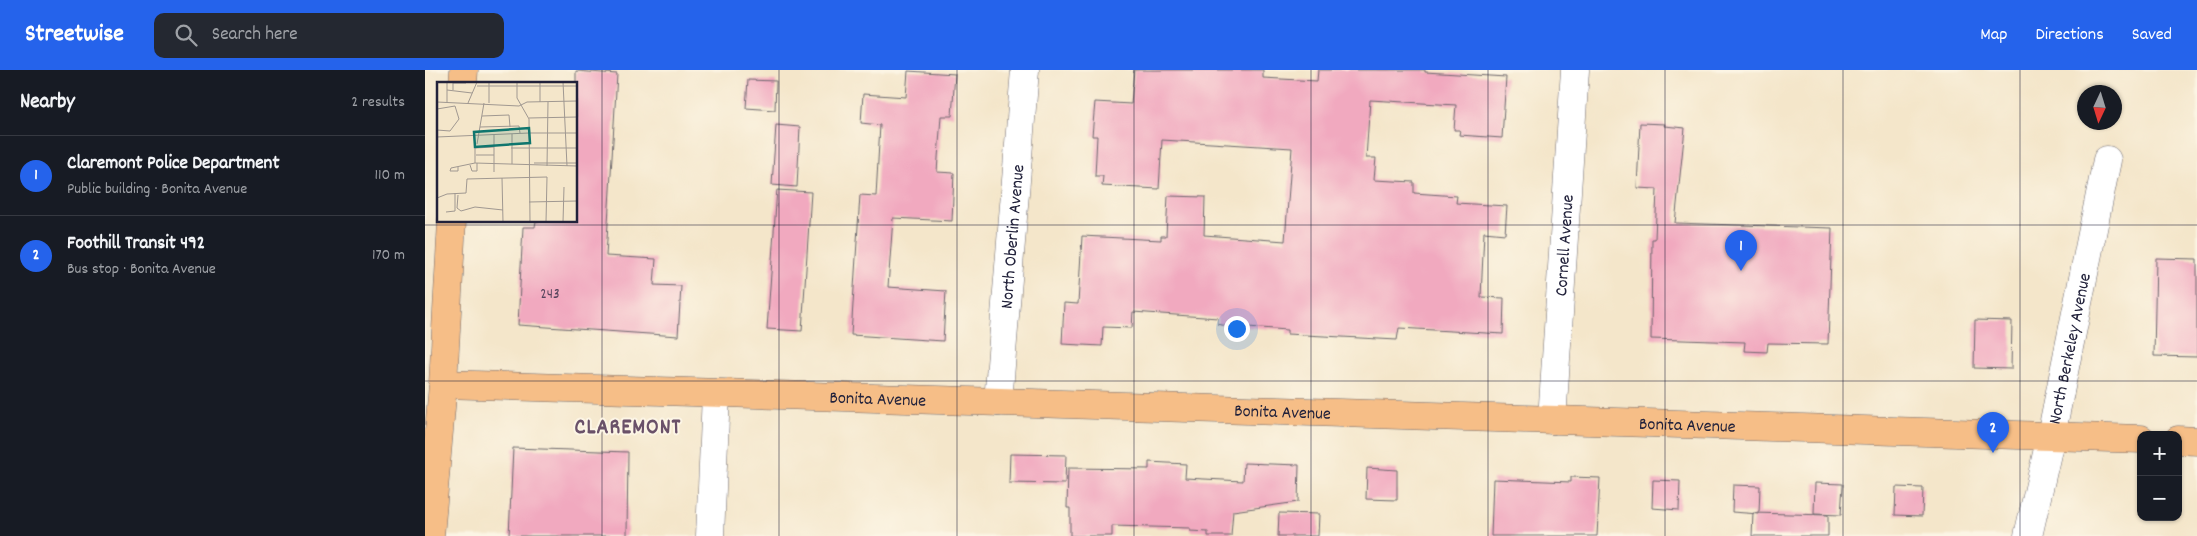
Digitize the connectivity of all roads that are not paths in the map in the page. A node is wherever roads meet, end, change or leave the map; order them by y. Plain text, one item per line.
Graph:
1 (1025, 70) edge
2 (1575, 70) edge
3 (2107, 160) dead end
4 (452, 222) edge
5 (434, 383) edge
6 (716, 394) junction
7 (998, 402) junction
8 (1551, 420) junction
9 (2051, 436) junction
10 (2137, 439) edge
11 (2182, 440) edge
12 (2197, 441) edge
13 (430, 536) edge
14 (710, 536) edge
15 (2027, 536) edge

1 - 7 street, North Oberlin Avenue
2 - 8 street, Cornell Avenue
3 - 9 street, North Berkeley Avenue
4 - 5 main road
5 - 6 main road, Bonita Avenue
5 - 13 main road
6 - 7 main road, Bonita Avenue
6 - 14 street
7 - 8 main road, Bonita Avenue
8 - 9 main road, Bonita Avenue
9 - 10 main road, Bonita Avenue
9 - 15 street, North Berkeley Avenue
11 - 12 main road

